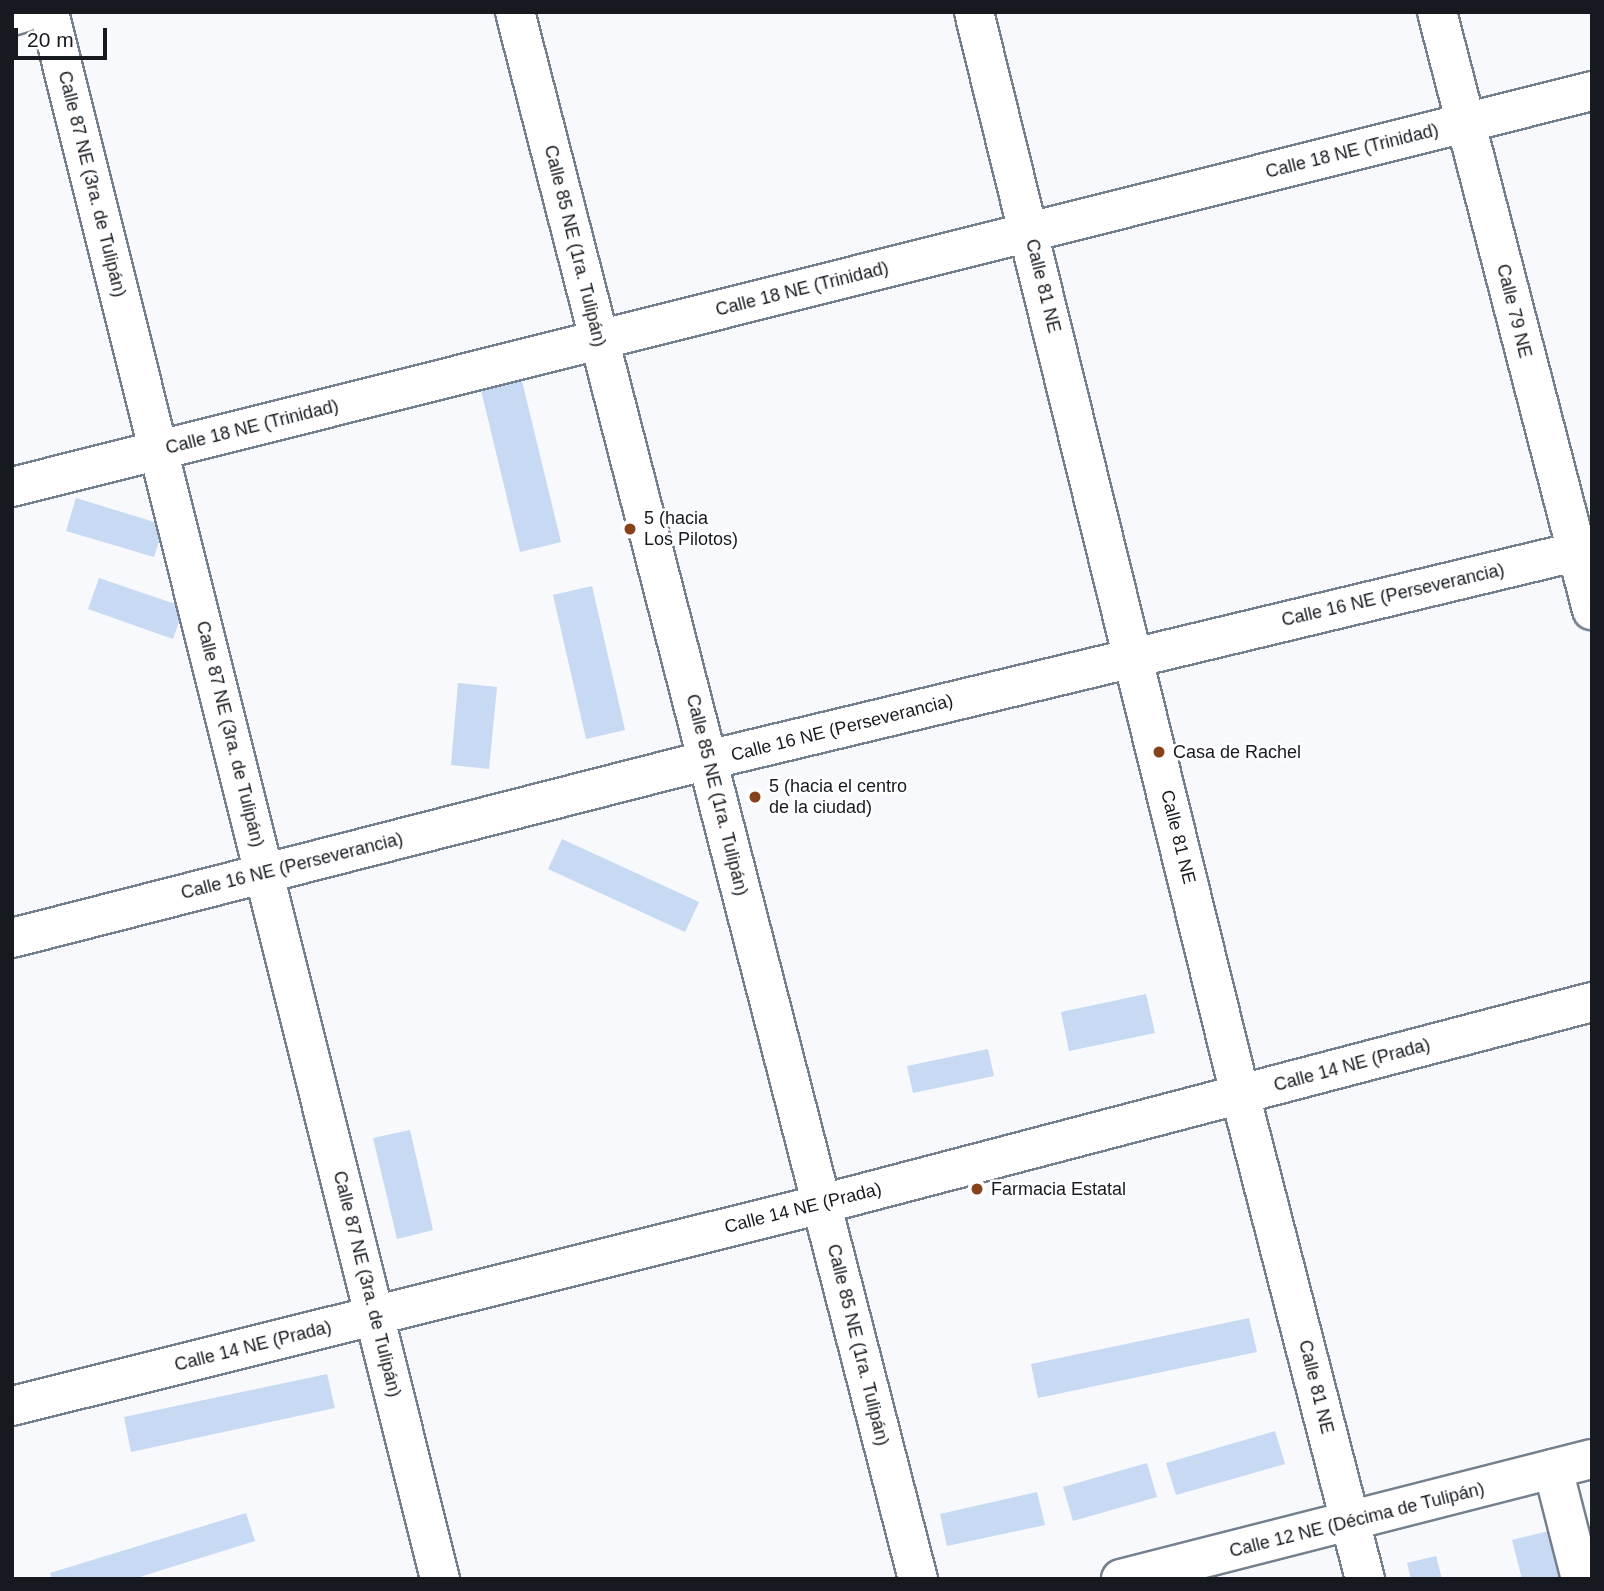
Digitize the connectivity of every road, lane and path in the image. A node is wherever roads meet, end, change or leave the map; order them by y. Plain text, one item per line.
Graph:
1 (25, 12) edge
2 (49, 12) edge
3 (515, 12) edge
4 (974, 12) edge
5 (1437, 12) edge
6 (12, 16) edge
7 (1592, 92) edge
8 (1466, 122) junction
9 (1029, 232) junction
10 (599, 340) junction
11 (159, 450) junction
12 (12, 487) edge
13 (1584, 550) edge
14 (1592, 610) edge
15 (1135, 656) junction
16 (708, 760) junction
17 (265, 872) junction
18 (12, 938) edge
19 (1592, 1002) edge
20 (1240, 1094) junction
21 (822, 1204) junction
22 (376, 1316) junction
23 (12, 1406) edge
24 (1592, 1459) edge
25 (1553, 1469) junction
26 (1351, 1524) junction
27 (440, 1579) edge
28 (918, 1579) edge
29 (1121, 1579) edge
30 (1365, 1579) edge
31 (1581, 1579) edge

1 - 6 street
2 - 11 street, Calle 87 NE (3ra. de Tulipán)
3 - 10 street, Calle 85 NE (1ra. Tulipán)
4 - 9 street, Calle 81 NE
5 - 8 street, Calle 79 NE
7 - 8 street, Calle 18 NE (Trinidad)
8 - 9 street, Calle 18 NE (Trinidad)
8 - 13 street, Calle 79 NE
9 - 10 street, Calle 18 NE (Trinidad)
9 - 15 street, Calle 81 NE
10 - 11 street, Calle 18 NE (Trinidad)
10 - 16 street, Calle 85 NE (1ra. Tulipán)
11 - 12 street, Calle 18 NE (Trinidad)
11 - 17 street, Calle 87 NE (3ra. de Tulipán)
13 - 14 street, Calle 79 NE
13 - 15 street, Calle 16 NE (Perseverancia)
15 - 16 street, Calle 16 NE (Perseverancia)
15 - 20 street, Calle 81 NE
16 - 17 street, Calle 16 NE (Perseverancia)
16 - 21 street, Calle 85 NE (1ra. Tulipán)
17 - 18 street, Calle 16 NE (Perseverancia)
17 - 22 street, Calle 87 NE (3ra. de Tulipán)
19 - 20 street, Calle 14 NE (Prada)
20 - 21 street, Calle 14 NE (Prada)
20 - 26 street, Calle 81 NE
21 - 22 street, Calle 14 NE (Prada)
21 - 28 street, Calle 85 NE (1ra. Tulipán)
22 - 23 street, Calle 14 NE (Prada)
22 - 27 street, Calle 87 NE (3ra. de Tulipán)
24 - 25 street, Calle 12 NE (Décima de Tulipán)
25 - 26 street, Calle 12 NE (Décima de Tulipán)
25 - 31 street
26 - 29 street, Calle 12 NE (Décima de Tulipán)
26 - 30 street, Calle 81 NE

